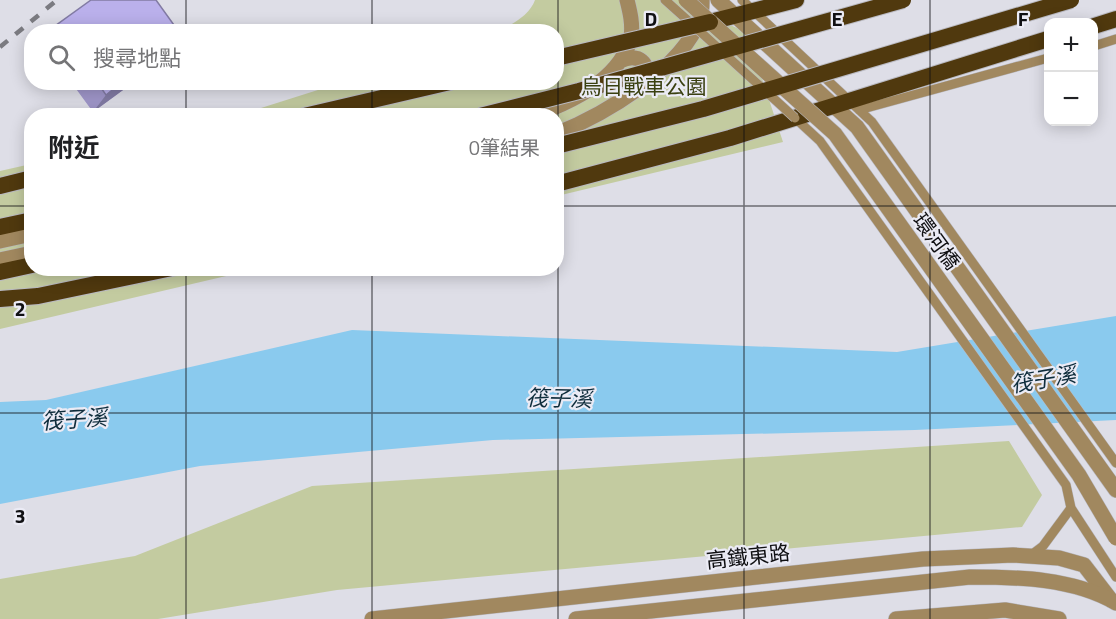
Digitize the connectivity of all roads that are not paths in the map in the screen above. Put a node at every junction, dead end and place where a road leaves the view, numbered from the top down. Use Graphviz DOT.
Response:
graph roads {
  1 [pos="627,0"];
  2 [pos="665,0"];
  3 [pos="686,0"];
  4 [pos="702,0"];
  5 [pos="718,0"];
  6 [pos="742,0"];
  7 [pos="796,0"];
  8 [pos="903,0"];
  9 [pos="1071,0"];
  10 [pos="755,12"];
  11 [pos="736,16"];
  12 [pos="1116,19"];
  13 [pos="710,22"];
  14 [pos="1098,25"];
  15 [pos="694,26"];
  16 [pos="1116,39"];
  17 [pos="1044,40"];
  18 [pos="1098,44"];
  19 [pos="564,56"];
  20 [pos="1044,59"];
  21 [pos="620,61"];
  22 [pos="644,85"];
  23 [pos="416,90"];
  24 [pos="848,106"];
  25 [pos="338,108"];
  26 [pos="512,108"];
  27 [pos="552,108"];
  28 [pos="804,116"];
  29 [pos="564,131"];
  30 [pos="564,144"];
  31 [pos="24,180"];
  32 [pos="564,182"];
  33 [pos="0,186"];
  34 [pos="24,222"];
  35 [pos="0,227"];
  36 [pos="24,236"];
  37 [pos="0,241"];
  38 [pos="24,255"];
  39 [pos="0,260"];
  40 [pos="24,267"];
  41 [pos="0,272"];
  42 [pos="134,276"];
  43 [pos="0,299"];
  44 [pos="1116,463"];
  45 [pos="1116,490"];
  46 [pos="1071,508"];
  47 [pos="1116,538"];
  48 [pos="1031,555"];
  49 [pos="1116,577"];
  50 [pos="1114,602"];
  51 [pos="390,618"];
  52 [pos="372,619"];
  53 [pos="576,619"];
  54 [pos="896,619"];
  55 [pos="1059,619"];
  1 -- 21 [label="street"];
  2 -- 15 [label="lane"];
  3 -- 13 [label="street, 環河橋, bridge"];
  4 -- 22 [label="street"];
  5 -- 11 [label="street, 環河橋"];
  6 -- 10 [label="lane"];
  7 -- 10 [label="highway"];
  8 -- 26 [label="highway, bridge"];
  9 -- 30 [label="highway, bridge"];
  10 -- 11 [label="highway"];
  10 -- 24 [label="lane, bridge"];
  11 -- 13 [label="highway"];
  11 -- 24 [label="street, 環河橋, bridge"];
  12 -- 14 [label="highway"];
  13 -- 15 [label="highway, bridge"];
  13 -- 28 [label="street, 環河橋, bridge"];
  15 -- 19 [label="highway, bridge"];
  15 -- 28 [label="lane, bridge"];
  16 -- 18 [label="lane"];
  17 -- 24 [label="highway"];
  20 -- 24 [label="lane"];
  21 -- 22 [label="street"];
  21 -- 27 [label="street"];
  22 -- 29 [label="street"];
  23 -- 25 [label="highway"];
  24 -- 28 [label="highway"];
  24 -- 44 [label="lane"];
  24 -- 45 [label="street, 環河橋"];
  28 -- 32 [label="highway"];
  28 -- 46 [label="lane"];
  28 -- 47 [label="street, 環河橋, bridge"];
  31 -- 33 [label="highway"];
  34 -- 35 [label="highway"];
  36 -- 37 [label="street"];
  38 -- 39 [label="street"];
  40 -- 41 [label="highway"];
  42 -- 43 [label="highway"];
  46 -- 48 [label="lane"];
  46 -- 49 [label="lane"];
  48 -- 50 [label="street, 高鐵東路"];
  48 -- 51 [label="street, 高鐵東路"];
  50 -- 53 [label="street, 高鐵東路"];
  51 -- 52 [label="street, 高鐵東路"];
  54 -- 55 [label="street"];
}
